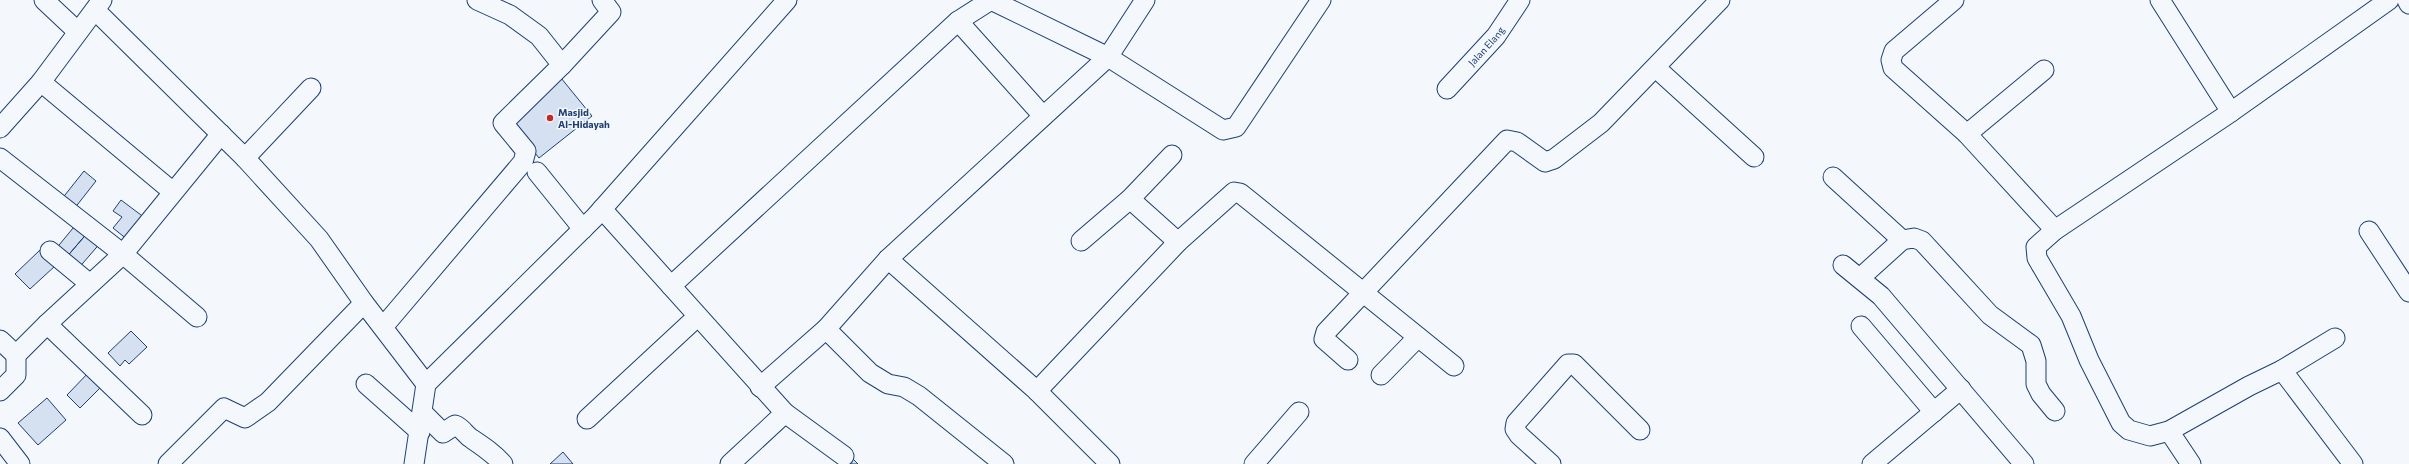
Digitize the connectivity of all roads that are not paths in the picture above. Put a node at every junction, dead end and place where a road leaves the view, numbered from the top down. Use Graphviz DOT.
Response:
graph roads {
  1 [pos="44,0"];
  2 [pos="477,0"];
  3 [pos="602,0"];
  4 [pos="787,0"];
  5 [pos="991,0"];
  6 [pos="1145,0"];
  7 [pos="1321,0"];
  8 [pos="1520,0"];
  9 [pos="1954,0"];
  10 [pos="2160,0"];
  11 [pos="2406,0"];
  12 [pos="1716,1"];
  13 [pos="2384,1"];
  14 [pos="2409,4"];
  15 [pos="98,5"];
  16 [pos="958,21"];
  17 [pos="77,32"];
  18 [pos="1108,57"];
  19 [pos="562,66"];
  20 [pos="1656,68"];
  21 [pos="2044,70"];
  22 [pos="41,82"];
  23 [pos="311,88"];
  24 [pos="1447,89"];
  25 [pos="2231,112"];
  26 [pos="1043,116"];
  27 [pos="0,128"];
  28 [pos="221,134"];
  29 [pos="1967,134"];
  30 [pos="1172,155"];
  31 [pos="1754,157"];
  32 [pos="0,158"];
  33 [pos="245,158"];
  34 [pos="537,172"];
  35 [pos="1833,177"];
  36 [pos="173,192"];
  37 [pos="1130,199"];
  38 [pos="602,209"];
  39 [pos="583,229"];
  40 [pos="2055,230"];
  41 [pos="2368,231"];
  42 [pos="1902,240"];
  43 [pos="1081,242"];
  44 [pos="1178,242"];
  45 [pos="50,251"];
  46 [pos="123,254"];
  47 [pos="888,259"];
  48 [pos="1844,265"];
  49 [pos="1860,278"];
  50 [pos="90,284"];
  51 [pos="671,286"];
  52 [pos="2409,292"];
  53 [pos="1362,293"];
  54 [pos="364,303"];
  55 [pos="197,317"];
  56 [pos="697,317"];
  57 [pos="47,324"];
  58 [pos="1861,326"];
  59 [pos="383,327"];
  60 [pos="826,329"];
  61 [pos="1418,337"];
  62 [pos="2335,338"];
  63 [pos="0,340"];
  64 [pos="16,355"];
  65 [pos="1348,360"];
  66 [pos="1454,366"];
  67 [pos="2282,370"];
  68 [pos="1382,375"];
  69 [pos="366,384"];
  70 [pos="426,384"];
  71 [pos="760,387"];
  72 [pos="1961,389"];
  73 [pos="1037,390"];
  74 [pos="0,391"];
  75 [pos="2055,411"];
  76 [pos="1299,412"];
  77 [pos="1934,412"];
  78 [pos="423,413"];
  79 [pos="785,413"];
  80 [pos="142,415"];
  81 [pos="587,420"];
  82 [pos="1640,430"];
  83 [pos="2168,431"];
  84 [pos="420,432"];
  85 [pos="0,438"];
  86 [pos="844,456"];
  87 [pos="20,464"];
  88 [pos="168,464"];
  89 [pos="414,464"];
  90 [pos="503,464"];
  91 [pos="730,464"];
  92 [pos="1004,464"];
  93 [pos="1110,464"];
  94 [pos="1254,464"];
  95 [pos="1551,464"];
  96 [pos="1872,464"];
  97 [pos="2024,464"];
  98 [pos="2191,464"];
  99 [pos="2353,464"];
  1 -- 17 [label="street"];
  2 -- 19 [label="street"];
  3 -- 19 [label="street"];
  4 -- 38 [label="street"];
  5 -- 16 [label="street"];
  5 -- 18 [label="street"];
  6 -- 18 [label="street"];
  7 -- 18 [label="street"];
  8 -- 24 [label="street, Jalan Elang"];
  9 -- 29 [label="street"];
  10 -- 25 [label="street"];
  11 -- 14 [label="street"];
  12 -- 20 [label="street"];
  13 -- 25 [label="street"];
  15 -- 17 [label="street"];
  15 -- 28 [label="street"];
  16 -- 26 [label="street"];
  16 -- 51 [label="street"];
  17 -- 22 [label="street"];
  18 -- 26 [label="street"];
  19 -- 59 [label="street"];
  20 -- 31 [label="street"];
  20 -- 53 [label="street"];
  21 -- 29 [label="street"];
  22 -- 27 [label="street"];
  22 -- 36 [label="street"];
  23 -- 33 [label="street"];
  25 -- 40 [label="street"];
  26 -- 47 [label="street"];
  28 -- 33 [label="street"];
  28 -- 36 [label="street"];
  29 -- 40 [label="street"];
  30 -- 37 [label="street"];
  32 -- 46 [label="street"];
  33 -- 54 [label="street"];
  34 -- 39 [label="street"];
  35 -- 42 [label="street"];
  36 -- 46 [label="street"];
  37 -- 43 [label="street"];
  37 -- 44 [label="street"];
  38 -- 39 [label="street"];
  38 -- 51 [label="street"];
  39 -- 70 [label="street"];
  40 -- 83 [label="street"];
  41 -- 52 [label="street"];
  42 -- 49 [label="street"];
  42 -- 75 [label="street"];
  44 -- 53 [label="street"];
  44 -- 73 [label="street"];
  45 -- 50 [label="street"];
  46 -- 50 [label="street"];
  46 -- 55 [label="street"];
  47 -- 60 [label="street"];
  47 -- 73 [label="street"];
  48 -- 49 [label="street"];
  49 -- 72 [label="street"];
  50 -- 57 [label="street"];
  51 -- 56 [label="street"];
  53 -- 61 [label="street"];
  53 -- 65 [label="street"];
  54 -- 59 [label="street"];
  54 -- 88 [label="street"];
  56 -- 71 [label="street"];
  56 -- 81 [label="street"];
  57 -- 64 [label="street"];
  57 -- 80 [label="street"];
  58 -- 77 [label="street"];
  59 -- 70 [label="street"];
  60 -- 71 [label="street"];
  60 -- 92 [label="street"];
  61 -- 66 [label="street"];
  61 -- 68 [label="street"];
  62 -- 67 [label="street"];
  63 -- 64 [label="street"];
  64 -- 74 [label="street"];
  67 -- 83 [label="street"];
  67 -- 99 [label="street"];
  69 -- 84 [label="street"];
  70 -- 78 [label="street"];
  71 -- 79 [label="street"];
  72 -- 77 [label="street"];
  72 -- 97 [label="street"];
  73 -- 93 [label="street"];
  76 -- 94 [label="street"];
  77 -- 96 [label="street"];
  78 -- 84 [label="street"];
  78 -- 90 [label="street"];
  79 -- 86 [label="street"];
  79 -- 91 [label="street"];
  82 -- 95 [label="street"];
  83 -- 98 [label="street"];
  84 -- 89 [label="street"];
  85 -- 87 [label="street"];
}
